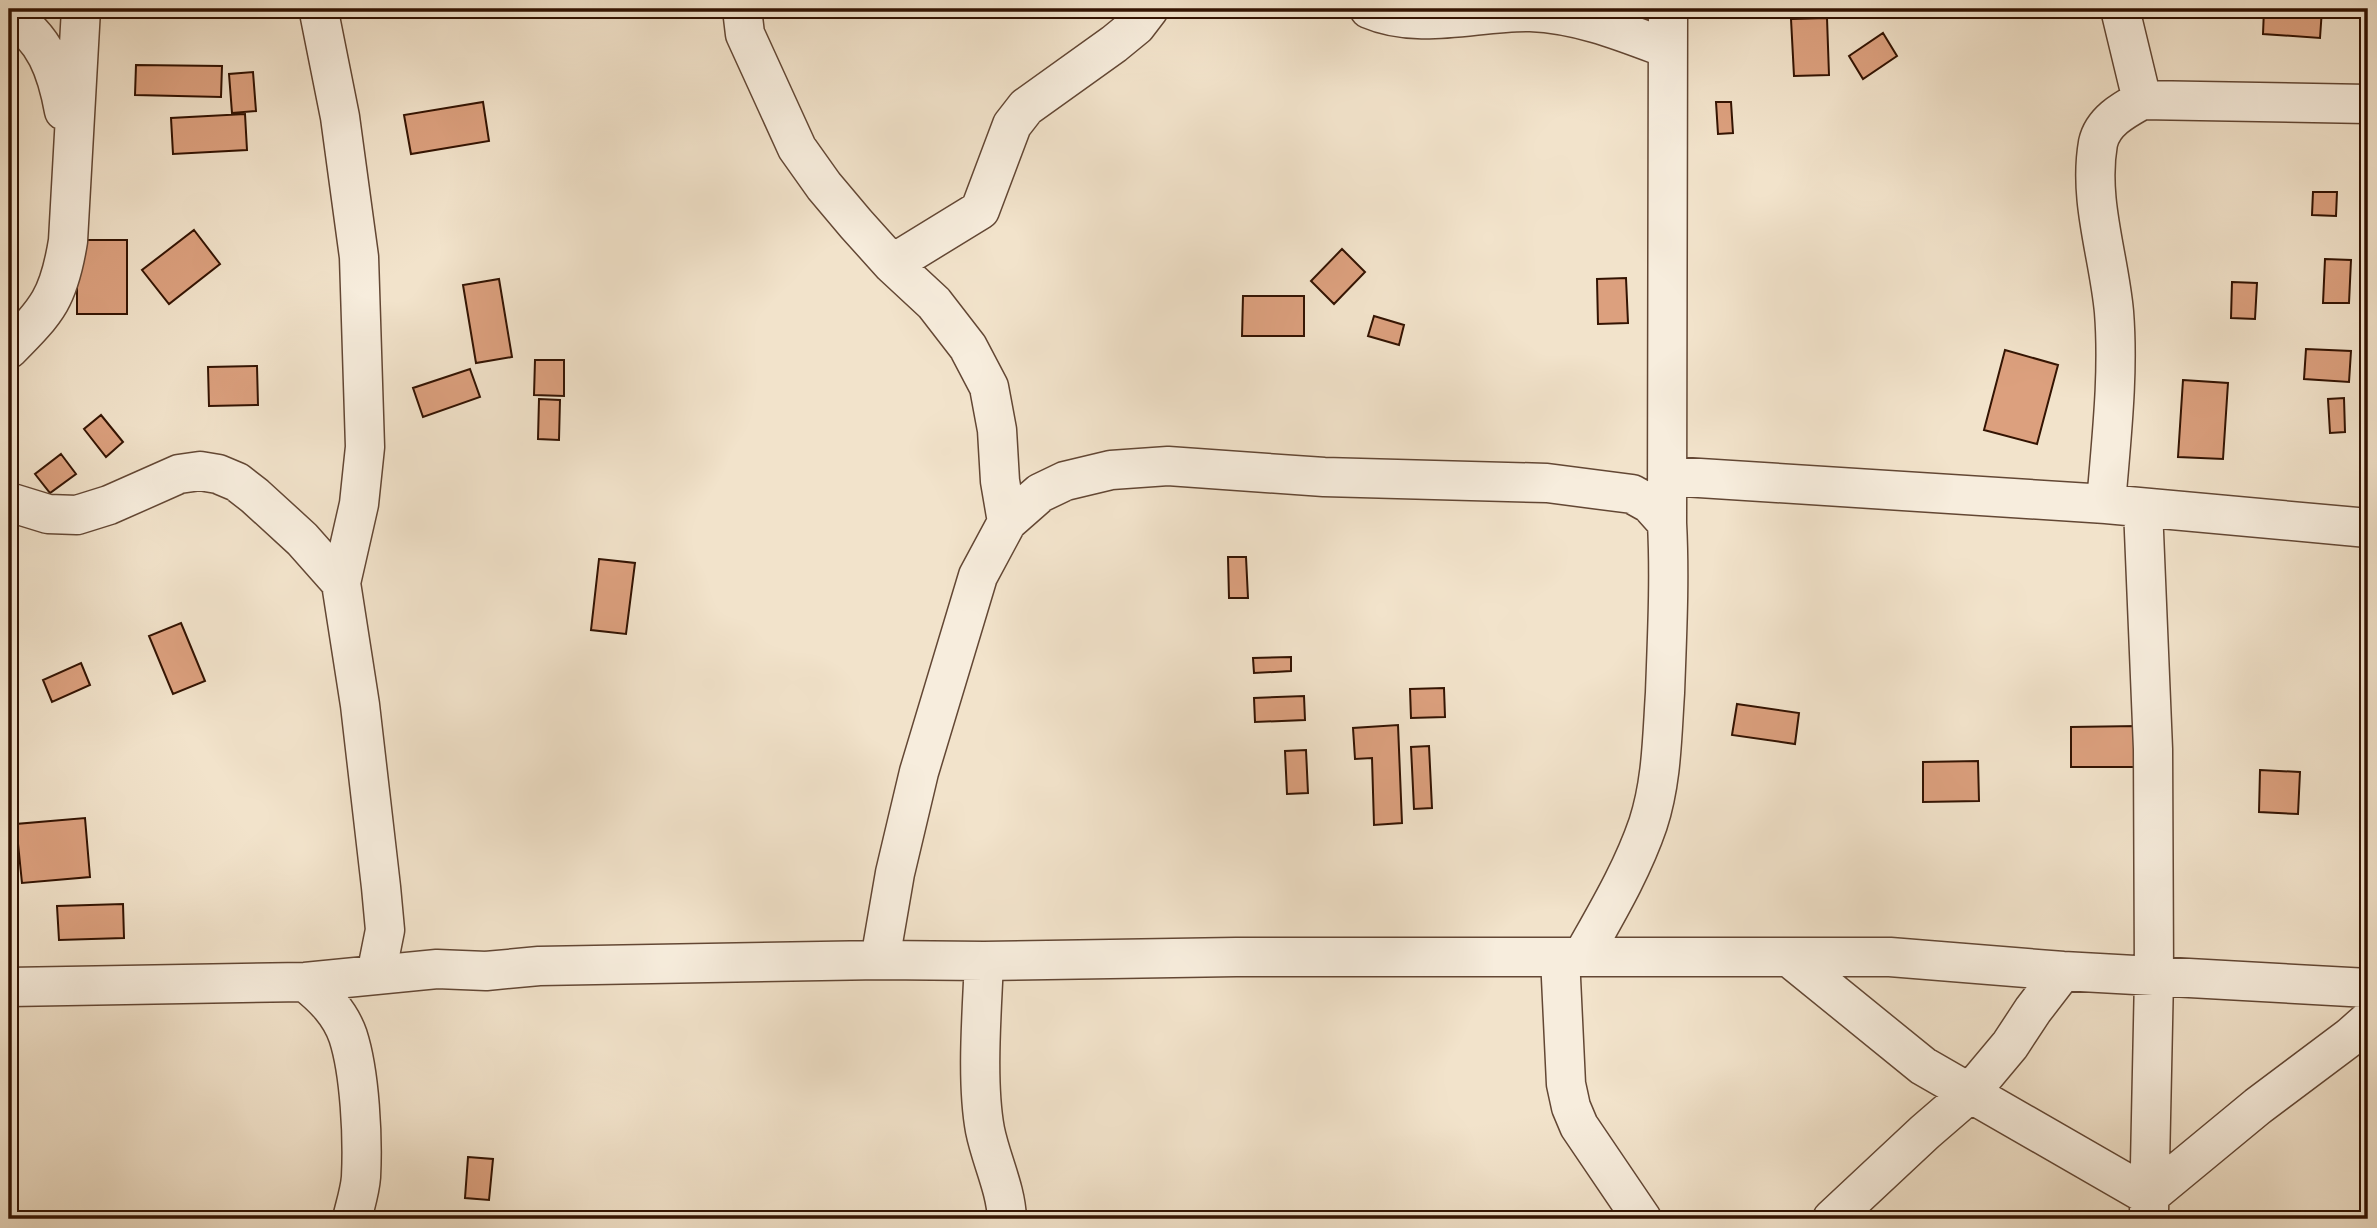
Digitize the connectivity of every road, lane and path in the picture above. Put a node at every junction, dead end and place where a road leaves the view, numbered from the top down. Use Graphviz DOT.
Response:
graph roads {
  1 [pos="81,9"];
  2 [pos="742,9"];
  3 [pos="1149,9"];
  4 [pos="1369,9"];
  5 [pos="1668,9"];
  6 [pos="2120,9"];
  7 [pos="323,10"];
  8 [pos="9,16"];
  9 [pos="1666,48"];
  10 [pos="2141,100"];
  11 [pos="2368,104"];
  12 [pos="72,151"];
  13 [pos="892,264"];
  14 [pos="9,349"];
  15 [pos="1668,476"];
  16 [pos="9,502"];
  17 [pos="2125,506"];
  18 [pos="1007,522"];
  19 [pos="1667,523"];
  20 [pos="2368,528"];
  21 [pos="341,583"];
  22 [pos="1571,957"];
  23 [pos="1790,958"];
  24 [pos="880,960"];
  25 [pos="984,961"];
  26 [pos="2063,971"];
  27 [pos="376,975"];
  28 [pos="2154,977"];
  29 [pos="305,982"];
  30 [pos="9,987"];
  31 [pos="2368,988"];
  32 [pos="2368,1021"];
  33 [pos="1969,1094"];
  34 [pos="2149,1208"];
  35 [pos="355,1218"];
  36 [pos="1007,1219"];
  37 [pos="1642,1219"];
  38 [pos="1832,1219"];
  1 -- 12 [label="street"];
  2 -- 13 [label="street"];
  3 -- 13 [label="street"];
  4 -- 9 [label="street"];
  5 -- 9 [label="street"];
  6 -- 10 [label="street"];
  7 -- 21 [label="street"];
  8 -- 12 [label="street"];
  9 -- 15 [label="street"];
  10 -- 11 [label="street"];
  10 -- 17 [label="street"];
  12 -- 14 [label="street"];
  13 -- 18 [label="street"];
  15 -- 17 [label="street"];
  15 -- 19 [label="street"];
  16 -- 21 [label="street"];
  17 -- 20 [label="street"];
  17 -- 28 [label="street"];
  18 -- 19 [label="street"];
  18 -- 24 [label="street"];
  19 -- 22 [label="street"];
  21 -- 27 [label="street"];
  22 -- 23 [label="street"];
  22 -- 25 [label="street"];
  22 -- 37 [label="street"];
  23 -- 26 [label="street"];
  23 -- 33 [label="street"];
  24 -- 25 [label="street"];
  24 -- 27 [label="street"];
  25 -- 36 [label="street"];
  26 -- 28 [label="street"];
  26 -- 33 [label="street"];
  27 -- 29 [label="street"];
  28 -- 31 [label="street"];
  28 -- 34 [label="street"];
  29 -- 30 [label="street"];
  29 -- 35 [label="street"];
  32 -- 34 [label="street"];
  33 -- 34 [label="street"];
  33 -- 38 [label="street"];
}
